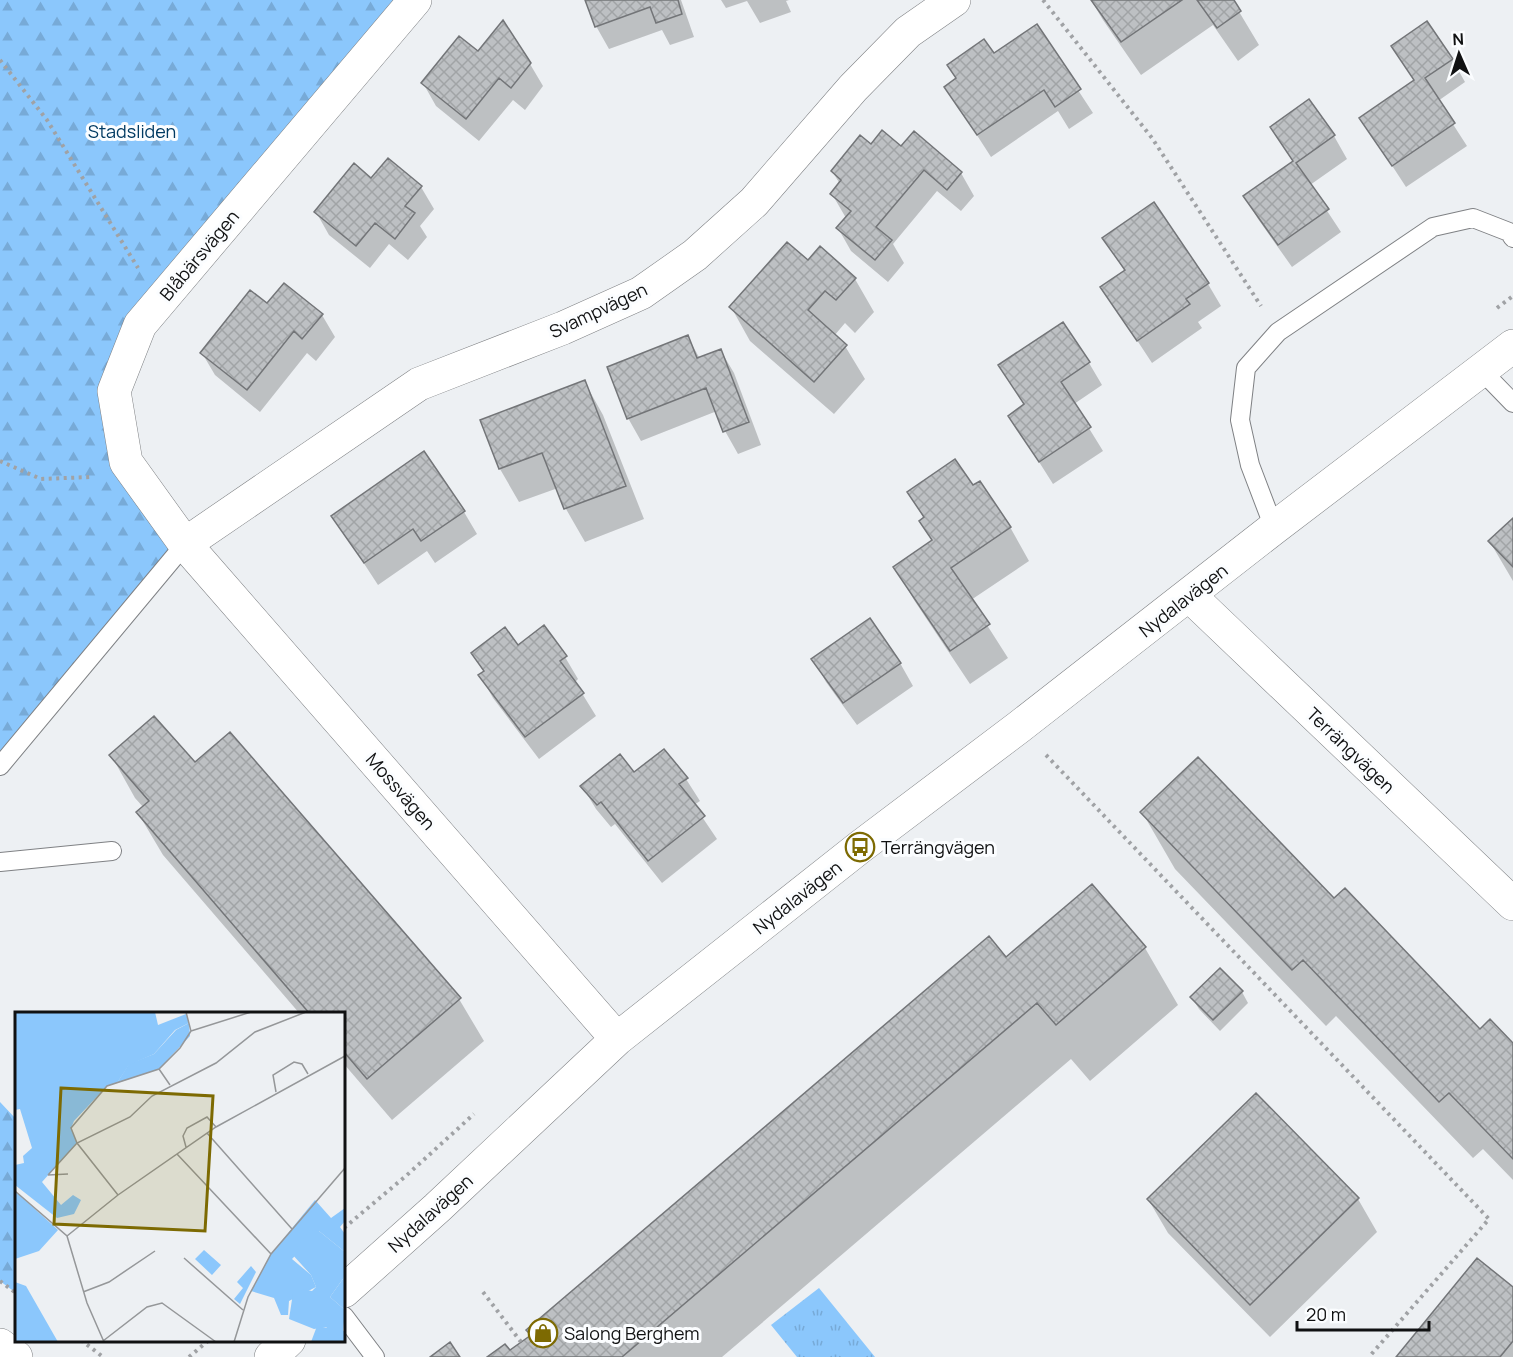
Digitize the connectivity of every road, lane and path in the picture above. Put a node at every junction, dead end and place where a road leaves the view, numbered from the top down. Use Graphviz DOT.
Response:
graph roads {
  1 [pos="415,0"];
  2 [pos="954,0"];
  3 [pos="1043,0"];
  4 [pos="0,60"];
  5 [pos="1513,238"];
  6 [pos="159,302"];
  7 [pos="1278,332"];
  8 [pos="1513,346"];
  9 [pos="1481,370"];
  10 [pos="1513,403"];
  11 [pos="0,461"];
  12 [pos="135,475"];
  13 [pos="1274,528"];
  14 [pos="185,544"];
  15 [pos="1189,595"];
  16 [pos="1019,727"];
  17 [pos="0,766"];
  18 [pos="112,850"];
  19 [pos="0,862"];
  20 [pos="1513,904"];
  21 [pos="617,1039"];
  22 [pos="0,1281"];
  23 [pos="345,1291"];
  24 [pos="15,1292"];
  25 [pos="483,1292"];
  26 [pos="345,1317"];
  27 [pos="82,1342"];
  28 [pos="208,1342"];
  29 [pos="288,1342"];
  30 [pos="521,1342"];
  31 [pos="0,1345"];
  32 [pos="16,1357"];
  33 [pos="103,1357"];
  34 [pos="189,1357"];
  35 [pos="271,1357"];
  36 [pos="375,1357"];
  37 [pos="1369,1357"];
  1 -- 6 [label="street, Blåbärsvägen"];
  2 -- 14 [label="street, Svampvägen"];
  3 -- 7 [label="path"];
  4 -- 6 [label="path"];
  5 -- 7 [label="lane"];
  6 -- 12 [label="street, Blåbärsvägen"];
  7 -- 13 [label="lane"];
  8 -- 9 [label="street, Nydalavägen"];
  9 -- 10 [label="lane"];
  9 -- 13 [label="street, Nydalavägen"];
  11 -- 12 [label="path"];
  12 -- 14 [label="street, Blåbärsvägen"];
  13 -- 15 [label="street, Nydalavägen"];
  14 -- 17 [label="lane"];
  14 -- 21 [label="street, Mossvägen"];
  15 -- 16 [label="street, Nydalavägen"];
  15 -- 20 [label="street, Terrängvägen"];
  16 -- 21 [label="street, Nydalavägen"];
  16 -- 37 [label="path"];
  18 -- 19 [label="lane"];
  21 -- 23 [label="street, Nydalavägen"];
  22 -- 24 [label="path"];
  25 -- 30 [label="path"];
  26 -- 36 [label="lane"];
  27 -- 33 [label="path"];
  28 -- 34 [label="path"];
  29 -- 35 [label="street"];
  31 -- 32 [label="street"];
}
